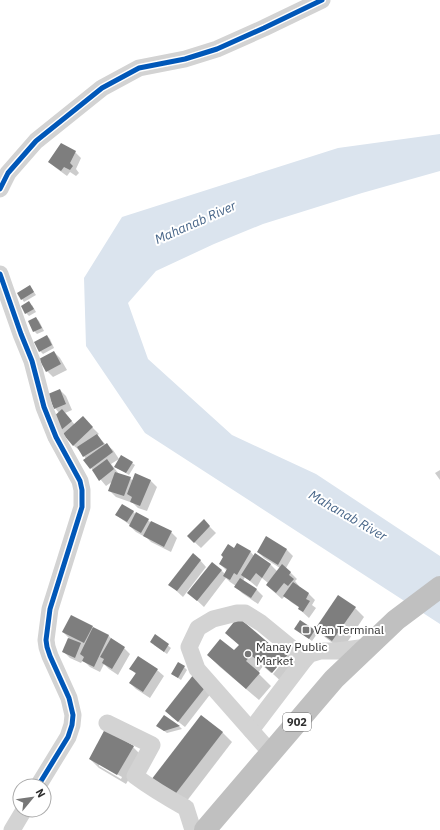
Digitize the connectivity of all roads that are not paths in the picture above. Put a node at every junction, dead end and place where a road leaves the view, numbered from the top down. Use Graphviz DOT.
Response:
graph roads {
  1 [pos="322,0"];
  2 [pos="0,189"];
  3 [pos="0,274"];
  4 [pos="440,587"];
  5 [pos="367,647"];
  6 [pos="305,659"];
  7 [pos="107,723"];
  8 [pos="251,730"];
  9 [pos="271,753"];
  10 [pos="43,778"];
  11 [pos="19,818"];
  12 [pos="12,830"];
  13 [pos="193,830"];
  14 [pos="205,830"];
  1 -- 2 [label="street"];
  3 -- 10 [label="street"];
  4 -- 5 [label="highway, 902"];
  5 -- 6 [label="street"];
  5 -- 9 [label="highway, 902"];
  6 -- 8 [label="street"];
  6 -- 8 [label="street"];
  7 -- 13 [label="street"];
  8 -- 9 [label="street"];
  9 -- 14 [label="highway, 902"];
  11 -- 12 [label="street"];
}
